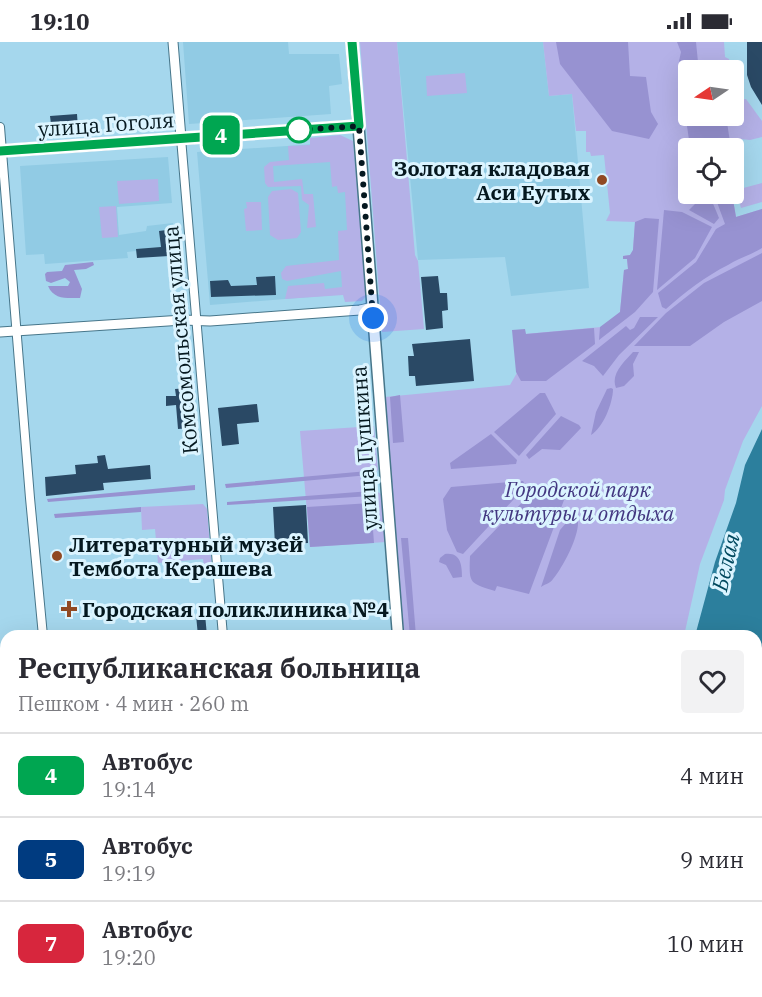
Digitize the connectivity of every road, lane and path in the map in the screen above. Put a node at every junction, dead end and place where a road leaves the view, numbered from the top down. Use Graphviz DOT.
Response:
graph roads {
  1 [pos="173,42"];
  2 [pos="352,42"];
  3 [pos="359,126"];
  4 [pos="0,128"];
  5 [pos="181,138"];
  6 [pos="1,151"];
  7 [pos="373,307"];
  8 [pos="196,319"];
  9 [pos="17,331"];
  10 [pos="0,332"];
  11 [pos="42,630"];
  12 [pos="222,630"];
  13 [pos="397,630"];
  1 -- 5 [label="street, Комсомольская улица"];
  2 -- 3 [label="main road, улица Пушкина"];
  3 -- 5 [label="main road, улица Гоголя"];
  3 -- 7 [label="main road, улица Пушкина"];
  4 -- 6 [label="street"];
  5 -- 6 [label="main road, улица Гоголя"];
  5 -- 8 [label="street, Комсомольская улица"];
  6 -- 9 [label="street"];
  7 -- 8 [label="street"];
  7 -- 13 [label="main road, улица Пушкина"];
  8 -- 9 [label="street"];
  8 -- 12 [label="street, Комсомольская улица"];
  9 -- 10 [label="street"];
  9 -- 11 [label="street"];
}
